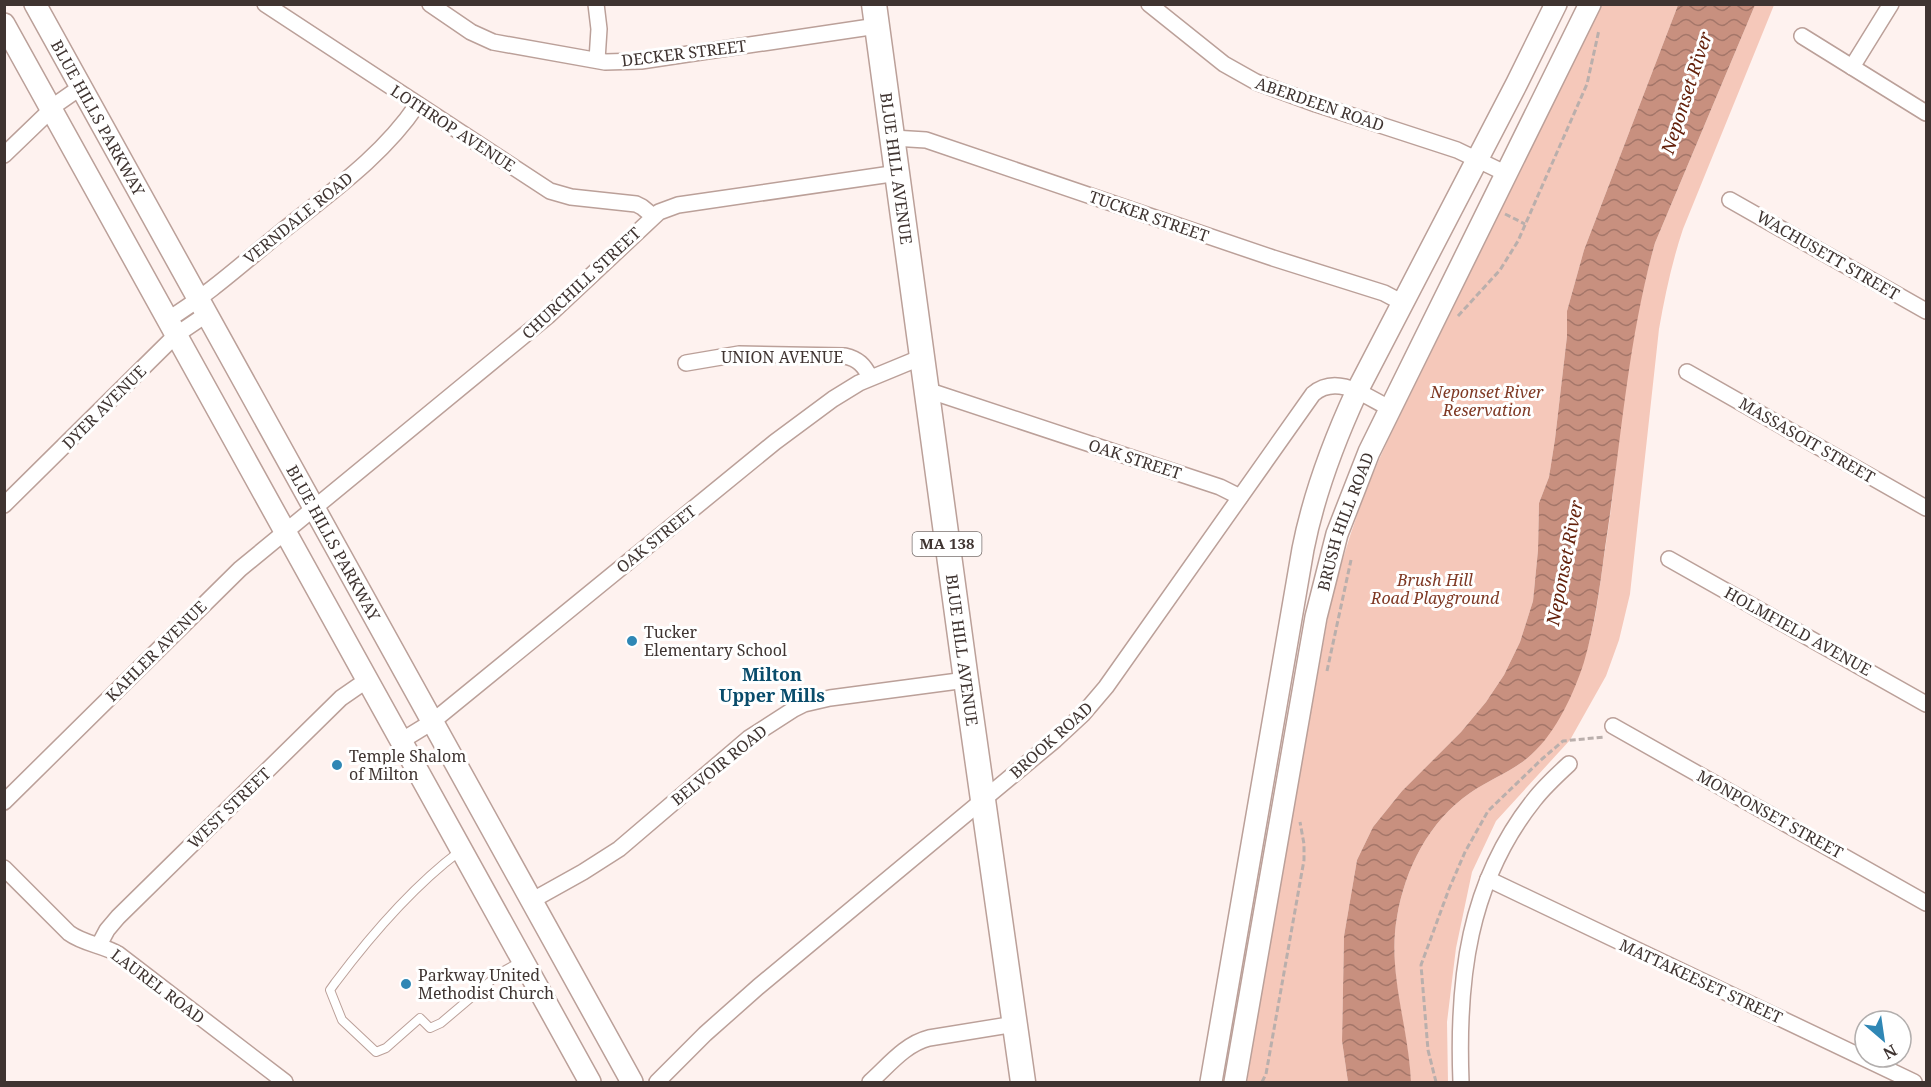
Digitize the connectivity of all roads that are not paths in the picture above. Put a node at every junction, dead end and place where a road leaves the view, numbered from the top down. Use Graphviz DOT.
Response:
graph roads {
  1 [pos="35,4"];
  2 [pos="265,4"];
  3 [pos="430,4"];
  4 [pos="596,4"];
  5 [pos="1149,4"];
  6 [pos="1556,4"];
  7 [pos="1590,4"];
  8 [pos="1891,4"];
  9 [pos="876,15"];
  10 [pos="4,24"];
  11 [pos="1802,36"];
  12 [pos="597,60"];
  13 [pos="1852,67"];
  14 [pos="81,87"];
  15 [pos="417,105"];
  16 [pos="52,109"];
  17 [pos="1926,112"];
  18 [pos="893,138"];
  19 [pos="4,155"];
  20 [pos="1478,160"];
  21 [pos="898,173"];
  22 [pos="1507,174"];
  23 [pos="1730,200"];
  24 [pos="653,216"];
  25 [pos="1403,303"];
  26 [pos="203,306"];
  27 [pos="1926,311"];
  28 [pos="172,328"];
  29 [pos="922,357"];
  30 [pos="686,363"];
  31 [pos="1687,372"];
  32 [pos="870,377"];
  33 [pos="927,390"];
  34 [pos="1357,392"];
  35 [pos="1390,409"];
  36 [pos="1240,497"];
  37 [pos="4,505"];
  38 [pos="314,507"];
  39 [pos="1926,508"];
  40 [pos="285,531"];
  41 [pos="1669,559"];
  42 [pos="367,680"];
  43 [pos="966,680"];
  44 [pos="1926,704"];
  45 [pos="432,722"];
  46 [pos="1613,726"];
  47 [pos="401,741"];
  48 [pos="1569,764"];
  49 [pos="982,800"];
  50 [pos="4,802"];
  51 [pos="461,850"];
  52 [pos="4,868"];
  53 [pos="1488,879"];
  54 [pos="531,901"];
  55 [pos="1242,901"];
  56 [pos="1926,903"];
  57 [pos="1264,905"];
  58 [pos="99,945"];
  59 [pos="522,961"];
  60 [pos="1015,1024"];
  61 [pos="285,1083"];
  62 [pos="590,1083"];
  63 [pos="632,1083"];
  64 [pos="657,1083"];
  65 [pos="870,1083"];
  66 [pos="1023,1083"];
  67 [pos="1211,1083"];
  68 [pos="1235,1083"];
  69 [pos="1461,1083"];
  70 [pos="1914,1083"];
  1 -- 14 [label="main road, BLUE HILLS PARKWAY"];
  2 -- 15 [label="street, LOTHROP AVENUE"];
  3 -- 12 [label="street, DECKER STREET"];
  4 -- 12 [label="street"];
  5 -- 20 [label="street, ABERDEEN ROAD"];
  6 -- 20 [label="main road, BRUSH HILL ROAD"];
  7 -- 22 [label="main road, BRUSH HILL ROAD"];
  8 -- 13 [label="street"];
  9 -- 12 [label="street, DECKER STREET"];
  9 -- 18 [label="highway, BLUE HILL AVENUE / MA 138"];
  10 -- 16 [label="main road"];
  11 -- 13 [label="street"];
  13 -- 17 [label="street"];
  14 -- 16 [label="street"];
  14 -- 26 [label="main road, BLUE HILLS PARKWAY"];
  15 -- 24 [label="street, LOTHROP AVENUE"];
  15 -- 26 [label="street, VERNDALE ROAD"];
  16 -- 19 [label="street"];
  16 -- 28 [label="main road"];
  18 -- 21 [label="highway, BLUE HILL AVENUE / MA 138"];
  18 -- 25 [label="street, TUCKER STREET"];
  20 -- 22 [label="street, ABERDEEN ROAD"];
  20 -- 25 [label="main road, BRUSH HILL ROAD"];
  21 -- 24 [label="street, CHURCHILL STREET"];
  21 -- 29 [label="highway, BLUE HILL AVENUE / MA 138"];
  22 -- 35 [label="main road, BRUSH HILL ROAD"];
  23 -- 27 [label="street, WACHUSETT STREET"];
  24 -- 38 [label="street, CHURCHILL STREET"];
  25 -- 34 [label="main road, BRUSH HILL ROAD"];
  26 -- 28 [label="street, VERNDALE ROAD"];
  26 -- 38 [label="main road, BLUE HILLS PARKWAY"];
  28 -- 37 [label="street, DYER AVENUE"];
  28 -- 40 [label="main road"];
  29 -- 32 [label="street, OAK STREET"];
  29 -- 33 [label="highway, BLUE HILL AVENUE / MA 138"];
  30 -- 32 [label="street, UNION AVENUE"];
  31 -- 39 [label="street, MASSASOIT STREET"];
  32 -- 45 [label="street, OAK STREET"];
  33 -- 36 [label="street, OAK STREET"];
  33 -- 43 [label="highway, BLUE HILL AVENUE / MA 138"];
  34 -- 35 [label="street, BROOK ROAD"];
  34 -- 36 [label="street, BROOK ROAD"];
  34 -- 55 [label="main road, BRUSH HILL ROAD"];
  35 -- 57 [label="main road, BRUSH HILL ROAD"];
  36 -- 49 [label="street, BROOK ROAD"];
  38 -- 40 [label="street, KAHLER AVENUE"];
  38 -- 45 [label="main road, BLUE HILLS PARKWAY"];
  40 -- 42 [label="main road"];
  40 -- 50 [label="street, KAHLER AVENUE"];
  41 -- 44 [label="street, HOLMFIELD AVENUE"];
  42 -- 47 [label="main road"];
  42 -- 58 [label="street, WEST STREET"];
  43 -- 49 [label="highway, BLUE HILL AVENUE / MA 138"];
  43 -- 54 [label="street, BELVOIR ROAD"];
  45 -- 47 [label="street, OAK STREET"];
  45 -- 54 [label="main road, BLUE HILLS PARKWAY"];
  46 -- 56 [label="street, MONPONSET STREET"];
  47 -- 51 [label="main road"];
  48 -- 53 [label="street"];
  49 -- 60 [label="highway, BLUE HILL AVENUE / MA 138"];
  49 -- 64 [label="street, BROOK ROAD"];
  51 -- 59 [label="main road"];
  51 -- 59 [label="lane"];
  52 -- 58 [label="street, LAUREL ROAD"];
  53 -- 69 [label="street"];
  53 -- 70 [label="street, MATTAKEESET STREET"];
  54 -- 63 [label="main road, BLUE HILLS PARKWAY"];
  55 -- 57 [label="main road"];
  55 -- 67 [label="main road, BRUSH HILL ROAD"];
  57 -- 68 [label="main road, BRUSH HILL ROAD"];
  58 -- 61 [label="street, LAUREL ROAD"];
  59 -- 62 [label="main road"];
  60 -- 65 [label="street"];
  60 -- 66 [label="highway, BLUE HILL AVENUE / MA 138"];
}
